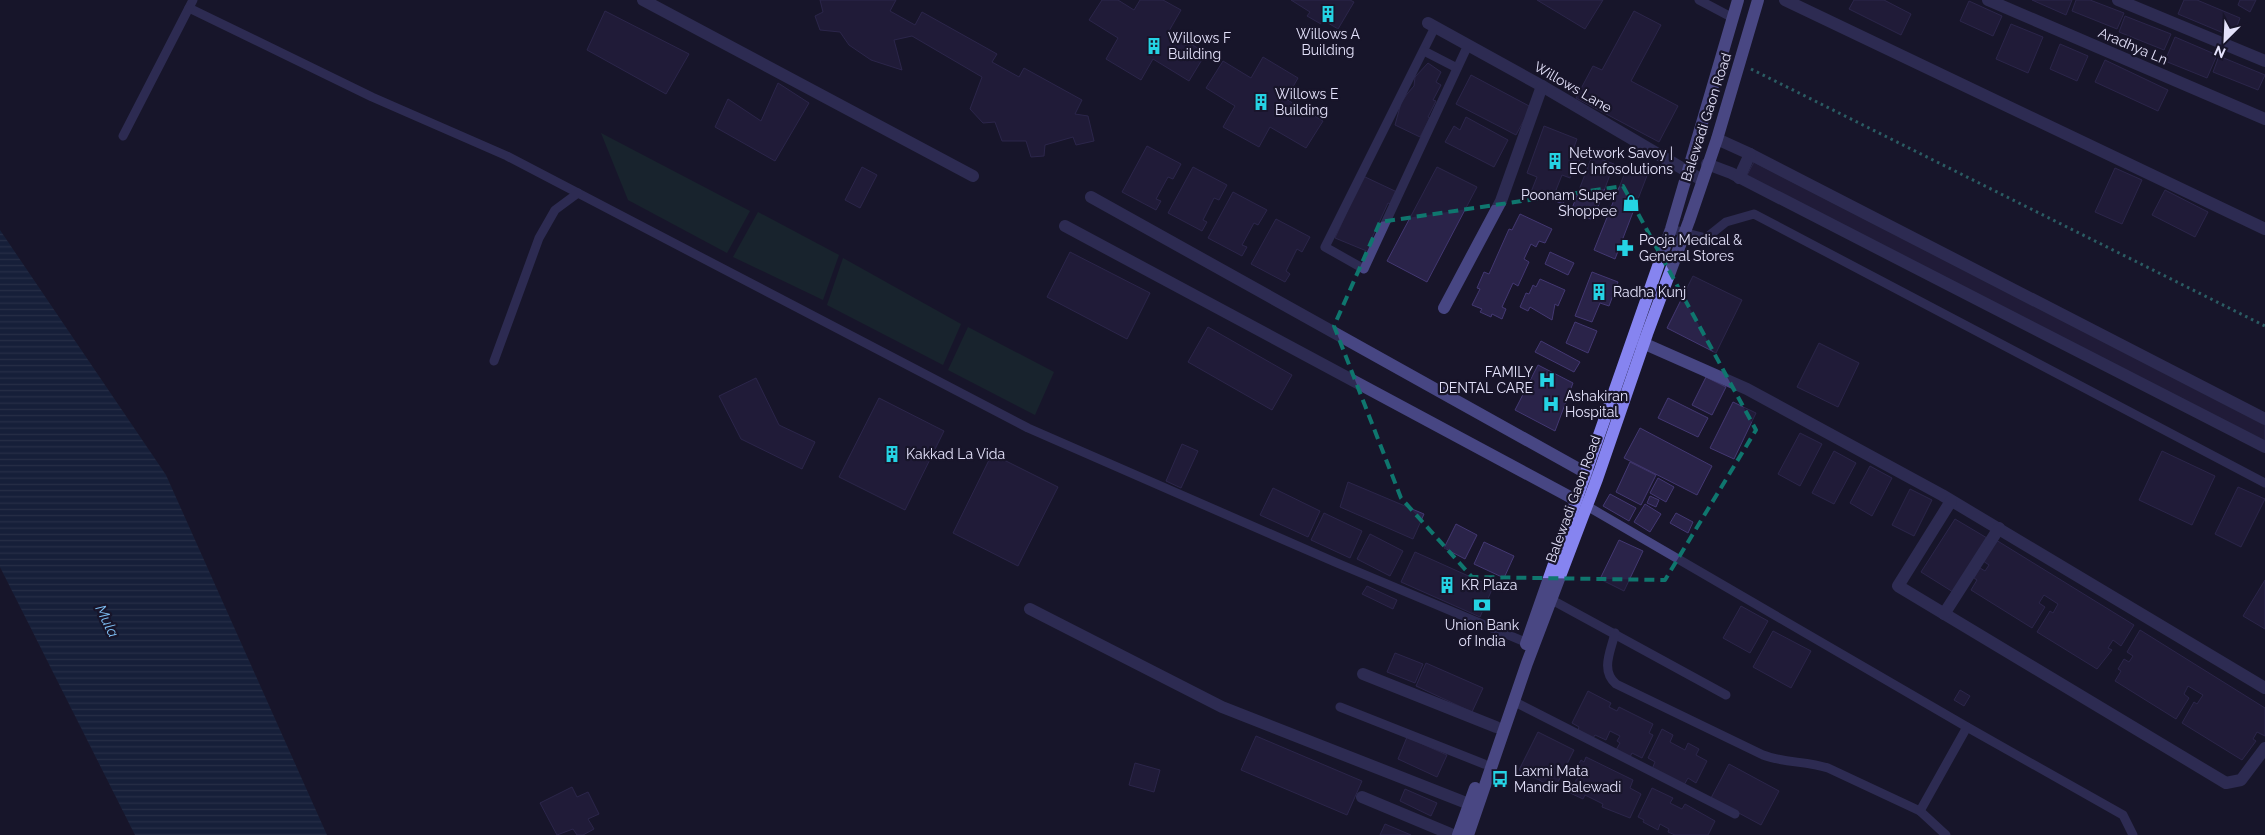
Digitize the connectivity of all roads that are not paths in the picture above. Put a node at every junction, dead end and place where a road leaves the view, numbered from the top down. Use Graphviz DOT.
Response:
graph roads {
  1 [pos="643,0"];
  2 [pos="1699,0"];
  3 [pos="1738,0"];
  4 [pos="1758,0"];
  5 [pos="1785,0"];
  6 [pos="1988,0"];
  7 [pos="2118,0"];
  8 [pos="191,4"];
  9 [pos="1733,18"];
  10 [pos="1432,25"];
  11 [pos="1468,45"];
  12 [pos="1424,51"];
  13 [pos="2265,61"];
  14 [pos="1457,68"];
  15 [pos="1542,86"];
  16 [pos="2265,119"];
  17 [pos="123,136"];
  18 [pos="1717,139"];
  19 [pos="1750,154"];
  20 [pos="1707,164"];
  21 [pos="1689,172"];
  22 [pos="973,176"];
  23 [pos="1739,178"];
  24 [pos="1702,180"];
  25 [pos="578,193"];
  26 [pos="1091,197"];
  27 [pos="1065,226"];
  28 [pos="1671,229"];
  29 [pos="2265,229"];
  30 [pos="1685,231"];
  31 [pos="1444,308"];
  32 [pos="1638,340"];
  33 [pos="494,361"];
  34 [pos="2265,419"];
  35 [pos="2265,448"];
  36 [pos="1591,476"];
  37 [pos="2265,483"];
  38 [pos="1951,501"];
  39 [pos="1582,503"];
  40 [pos="1998,528"];
  41 [pos="1552,600"];
  42 [pos="1030,609"];
  43 [pos="1944,614"];
  44 [pos="1615,633"];
  45 [pos="1530,644"];
  46 [pos="1364,674"];
  47 [pos="2265,688"];
  48 [pos="1726,695"];
  49 [pos="1513,701"];
  50 [pos="1340,707"];
  51 [pos="1496,727"];
  52 [pos="1967,727"];
  53 [pos="2265,748"];
  54 [pos="1484,764"];
  55 [pos="1362,797"];
  56 [pos="1469,804"];
  57 [pos="1920,811"];
  58 [pos="1735,814"];
  59 [pos="1453,835"];
  60 [pos="1458,835"];
  61 [pos="1468,835"];
  62 [pos="1946,835"];
  63 [pos="2133,835"];
  1 -- 22 [label="street"];
  2 -- 9 [label="lane"];
  3 -- 9 [label="main road, Balewadi Gaon Road"];
  4 -- 18 [label="main road, Balewadi Gaon Road"];
  5 -- 29 [label="street"];
  6 -- 16 [label="street, Aradhya Ln"];
  7 -- 13 [label="street"];
  8 -- 17 [label="lane"];
  8 -- 25 [label="lane"];
  9 -- 21 [label="main road, Balewadi Gaon Road"];
  10 -- 11 [label="street, Willows Lane"];
  10 -- 12 [label="lane"];
  11 -- 14 [label="lane"];
  11 -- 15 [label="street, Willows Lane"];
  12 -- 14 [label="lane"];
  12 -- 14 [label="lane"];
  15 -- 21 [label="street, Willows Lane"];
  15 -- 31 [label="street"];
  18 -- 19 [label="street"];
  18 -- 20 [label="main road, Balewadi Gaon Road"];
  19 -- 23 [label="street"];
  19 -- 34 [label="street"];
  20 -- 23 [label="street"];
  20 -- 24 [label="main road, Balewadi Gaon Road"];
  21 -- 24 [label="street, Willows Lane"];
  21 -- 28 [label="main road, Balewadi Gaon Road"];
  23 -- 35 [label="street"];
  24 -- 30 [label="main road, Balewadi Gaon Road"];
  25 -- 33 [label="lane"];
  25 -- 45 [label="lane"];
  26 -- 36 [label="street"];
  27 -- 39 [label="street"];
  28 -- 30 [label="lane"];
  28 -- 32 [label="main road, Balewadi Gaon Road"];
  30 -- 32 [label="main road, Balewadi Gaon Road"];
  30 -- 37 [label="lane"];
  32 -- 36 [label="main road, Balewadi Gaon Road"];
  32 -- 38 [label="street"];
  36 -- 39 [label="main road, Balewadi Gaon Road"];
  38 -- 40 [label="street"];
  38 -- 43 [label="street"];
  39 -- 41 [label="main road, Balewadi Gaon Road"];
  39 -- 45 [label="main road, Balewadi Gaon Road"];
  39 -- 52 [label="lane"];
  40 -- 43 [label="street"];
  40 -- 47 [label="street"];
  41 -- 44 [label="lane"];
  41 -- 45 [label="main road, Balewadi Gaon Road"];
  42 -- 56 [label="street"];
  43 -- 53 [label="street"];
  44 -- 48 [label="lane"];
  44 -- 57 [label="lane"];
  45 -- 49 [label="main road, Balewadi Gaon Road"];
  45 -- 51 [label="main road, Balewadi Gaon Road"];
  46 -- 51 [label="street"];
  49 -- 58 [label="lane"];
  49 -- 61 [label="main road, Balewadi Gaon Road"];
  50 -- 54 [label="lane"];
  51 -- 54 [label="main road, Balewadi Gaon Road"];
  52 -- 57 [label="lane"];
  52 -- 63 [label="lane"];
  54 -- 56 [label="main road, Balewadi Gaon Road"];
  55 -- 59 [label="street"];
  56 -- 60 [label="main road, Balewadi Gaon Road"];
  57 -- 62 [label="lane"];
}
